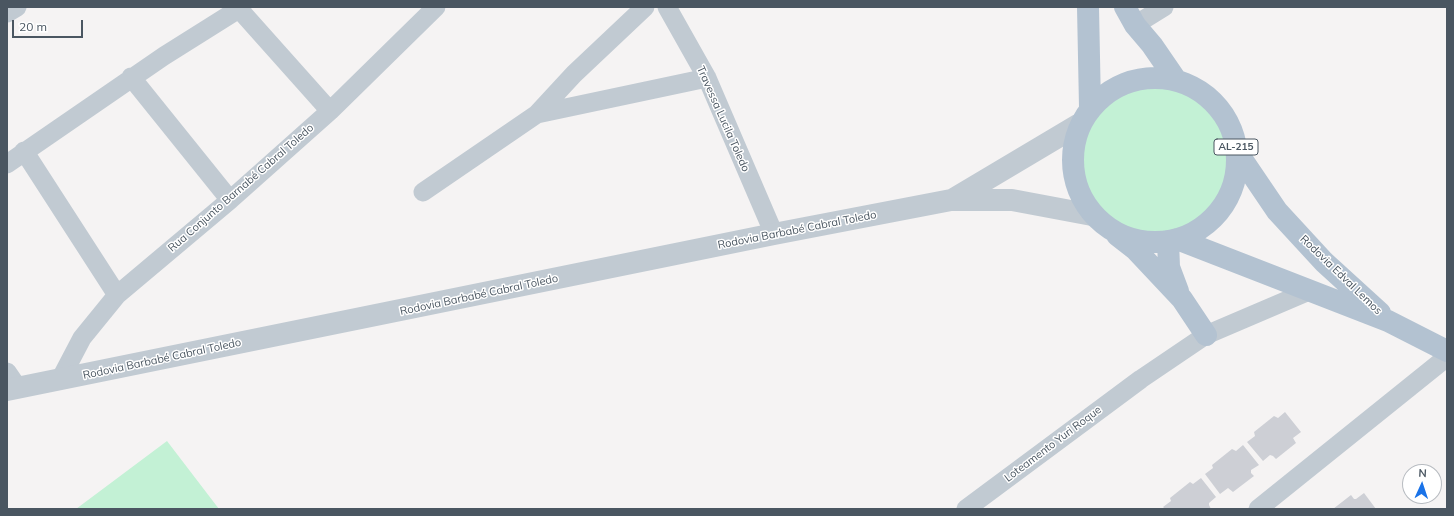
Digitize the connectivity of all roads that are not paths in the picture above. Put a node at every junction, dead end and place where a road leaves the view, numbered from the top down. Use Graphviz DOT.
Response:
graph roads {
  1 [pos="17,7"];
  2 [pos="645,7"];
  3 [pos="667,7"];
  4 [pos="1088,7"];
  5 [pos="1164,7"];
  6 [pos="240,8"];
  7 [pos="427,10"];
  8 [pos="7,13"];
  9 [pos="1130,16"];
  10 [pos="132,78"];
  11 [pos="707,78"];
  12 [pos="1176,80"];
  13 [pos="1090,107"];
  14 [pos="330,111"];
  15 [pos="537,114"];
  16 [pos="1078,125"];
  17 [pos="24,151"];
  18 [pos="1237,152"];
  19 [pos="7,164"];
  20 [pos="423,192"];
  21 [pos="230,200"];
  22 [pos="951,200"];
  23 [pos="1092,215"];
  24 [pos="1110,230"];
  25 [pos="774,234"];
  26 [pos="1173,240"];
  27 [pos="1308,291"];
  28 [pos="117,295"];
  29 [pos="1182,299"];
  30 [pos="1388,321"];
  31 [pos="1206,335"];
  32 [pos="1447,352"];
  33 [pos="1447,357"];
  34 [pos="60,380"];
  35 [pos="11,383"];
  36 [pos="966,509"];
  37 [pos="1258,509"];
  1 -- 8 [label="street"];
  2 -- 15 [label="street"];
  3 -- 11 [label="street, Travessa Lucila Toledo"];
  4 -- 13 [label="main road"];
  5 -- 9 [label="street"];
  6 -- 10 [label="street"];
  6 -- 14 [label="street"];
  7 -- 14 [label="street, Rua Conjunto Barnabé Cabral Toledo"];
  9 -- 12 [label="main road"];
  10 -- 17 [label="street"];
  10 -- 21 [label="street"];
  11 -- 15 [label="street"];
  11 -- 25 [label="street, Travessa Lucila Toledo"];
  12 -- 13 [label="main road, AL-215"];
  12 -- 18 [label="main road, AL-215"];
  13 -- 16 [label="main road, AL-215"];
  14 -- 21 [label="street, Rua Conjunto Barnabé Cabral Toledo"];
  15 -- 20 [label="street"];
  16 -- 22 [label="street, Rodovia Barbabé Cabral Toledo"];
  16 -- 23 [label="main road, AL-215"];
  17 -- 19 [label="street"];
  17 -- 28 [label="street"];
  18 -- 26 [label="main road, AL-215"];
  18 -- 30 [label="main road, Rodovia Edval Lemos / AL-215"];
  21 -- 28 [label="street, Rua Conjunto Barnabé Cabral Toledo"];
  22 -- 23 [label="street, Rodovia Barbabé Cabral Toledo"];
  22 -- 25 [label="street, Rodovia Barbabé Cabral Toledo"];
  23 -- 24 [label="main road, AL-215"];
  24 -- 26 [label="main road, AL-215"];
  24 -- 29 [label="main road"];
  25 -- 34 [label="street, Rodovia Barbabé Cabral Toledo"];
  26 -- 27 [label="main road, Rodovia Edval Lemos / AL-215"];
  26 -- 29 [label="main road"];
  27 -- 30 [label="main road, Rodovia Edval Lemos / AL-215"];
  27 -- 31 [label="street, Loteamento Yuri Roque"];
  28 -- 34 [label="street, Rua Conjunto Barnabé Cabral Toledo"];
  29 -- 31 [label="main road"];
  30 -- 32 [label="main road, Rodovia Edval Lemos / AL-215"];
  31 -- 36 [label="street, Loteamento Yuri Roque"];
  33 -- 37 [label="street"];
  34 -- 35 [label="street, Rodovia Barbabé Cabral Toledo"];
}
